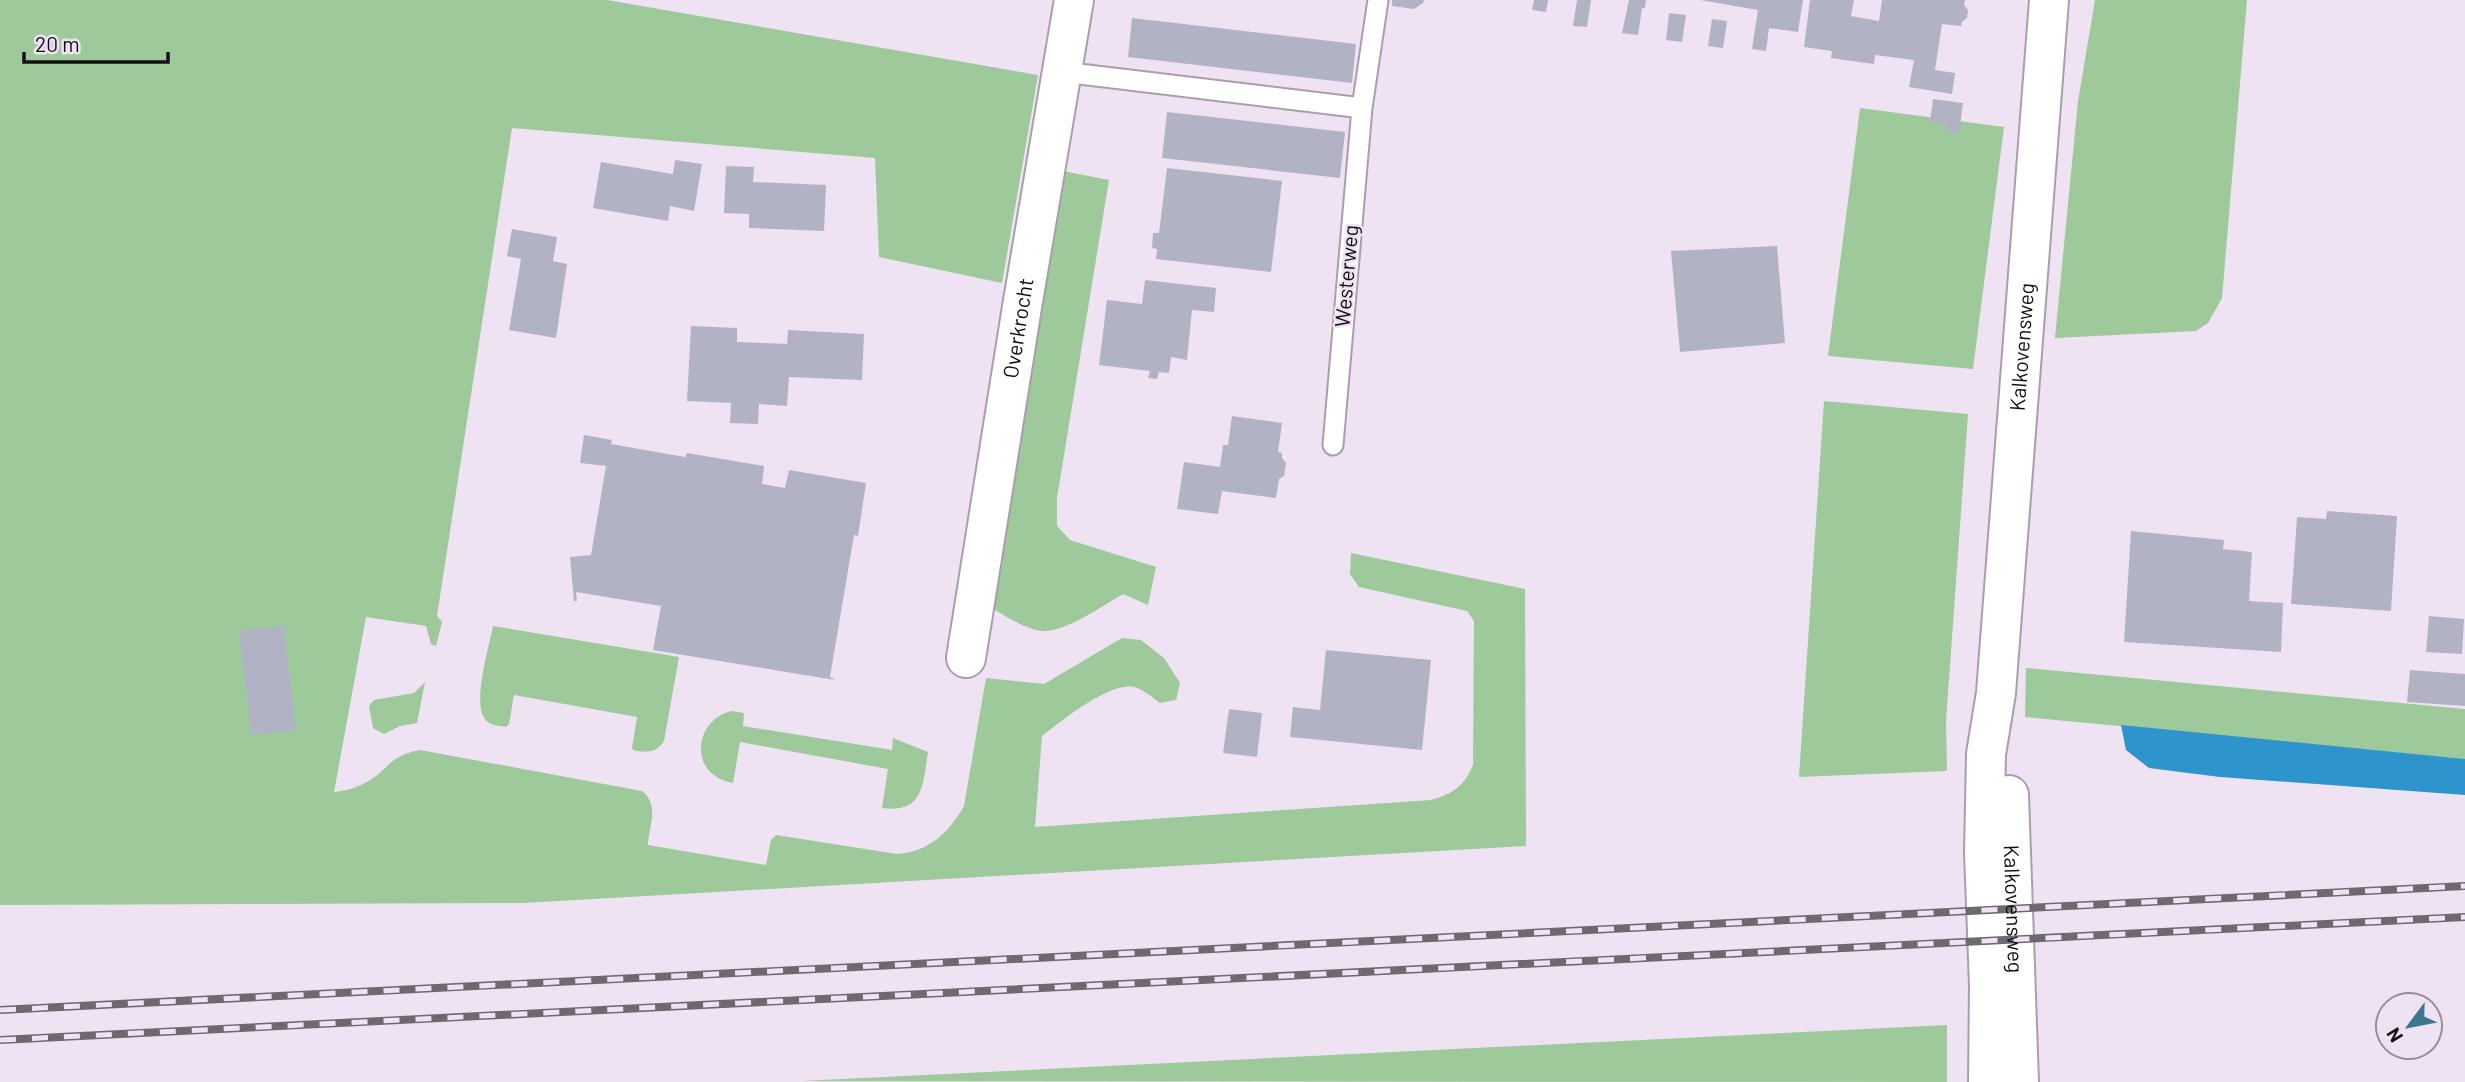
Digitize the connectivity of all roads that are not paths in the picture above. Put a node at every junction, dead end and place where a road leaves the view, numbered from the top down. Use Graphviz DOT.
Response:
graph roads {
  1 [pos="1074,0"];
  2 [pos="1378,0"];
  3 [pos="2049,0"];
  4 [pos="1063,72"];
  5 [pos="1362,108"];
  6 [pos="1333,445"];
  7 [pos="966,658"];
  8 [pos="1996,693"];
  9 [pos="1988,1082"];
  10 [pos="2019,1082"];
  1 -- 4 [label="street, Overkrocht"];
  2 -- 5 [label="lane, Westerweg"];
  3 -- 8 [label="street, Kalkovensweg"];
  4 -- 5 [label="lane"];
  4 -- 7 [label="street, Overkrocht"];
  5 -- 6 [label="lane, Westerweg"];
  8 -- 9 [label="street, Kalkovensweg"];
  8 -- 10 [label="street, Kalkovensweg"];
}
